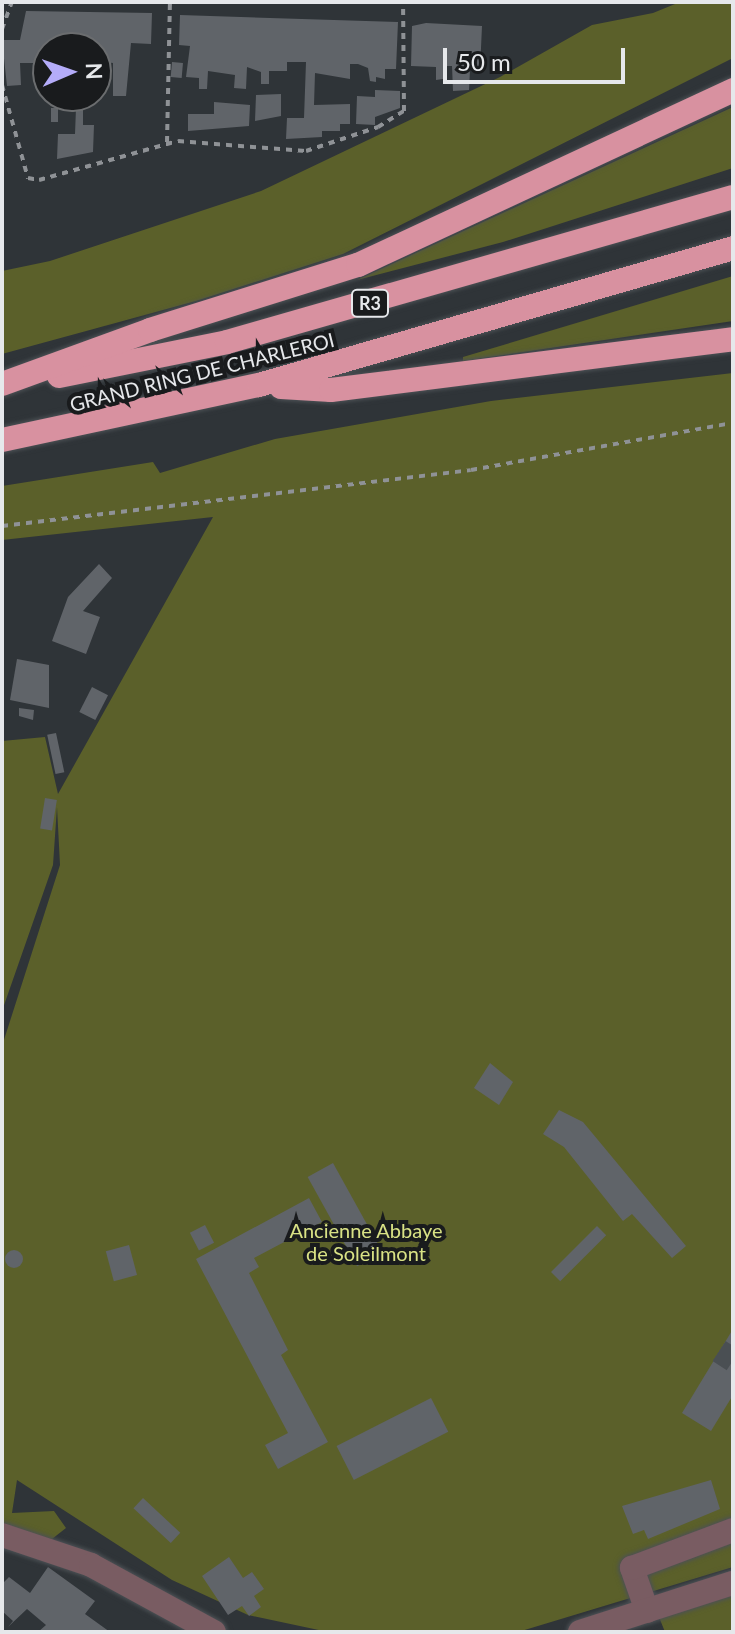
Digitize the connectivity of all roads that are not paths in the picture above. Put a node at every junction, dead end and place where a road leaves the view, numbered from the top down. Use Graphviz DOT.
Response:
graph roads {
  1 [pos="733,90"];
  2 [pos="733,197"];
  3 [pos="733,248"];
  4 [pos="733,339"];
  5 [pos="259,385"];
  6 [pos="2,386"];
  7 [pos="2,440"];
  8 [pos="733,1530"];
  9 [pos="2,1535"];
  10 [pos="733,1583"];
  11 [pos="647,1611"];
  12 [pos="214,1632"];
  13 [pos="580,1632"];
  1 -- 6 [label="highway"];
  2 -- 6 [label="highway, GRAND RING DE CHARLEROI / R3"];
  3 -- 5 [label="highway, GRAND RING DE CHARLEROI"];
  4 -- 5 [label="highway"];
  5 -- 7 [label="highway, GRAND RING DE CHARLEROI"];
  8 -- 11 [label="street"];
  9 -- 12 [label="street"];
  10 -- 11 [label="street"];
  11 -- 13 [label="street"];
}
